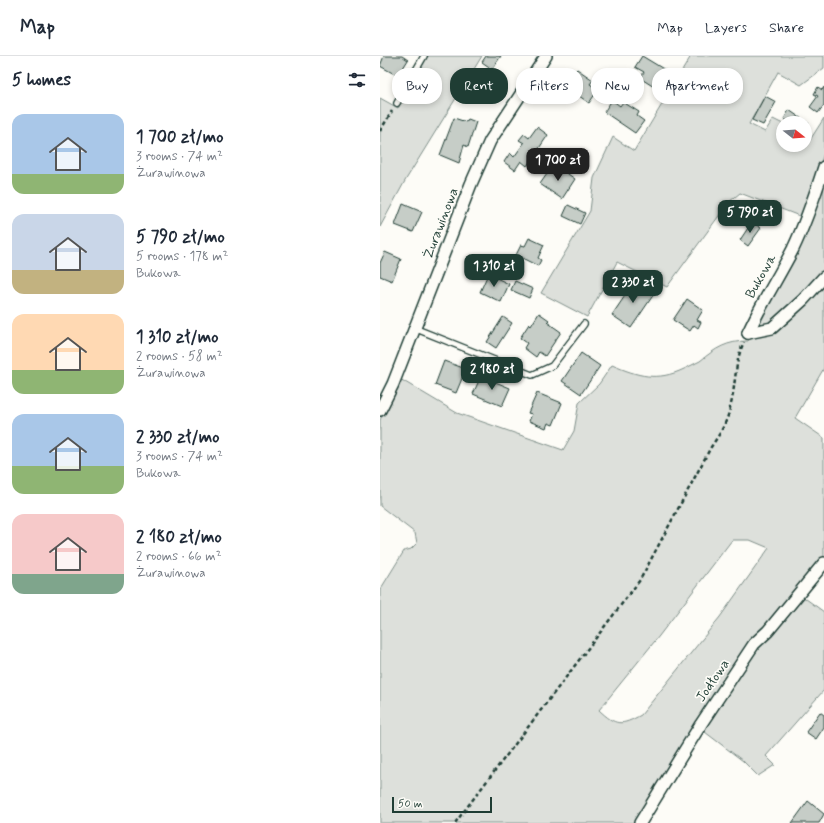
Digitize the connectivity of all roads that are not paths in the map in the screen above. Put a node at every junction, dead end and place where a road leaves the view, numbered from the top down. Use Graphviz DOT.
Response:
graph roads {
  1 [pos="424,56"];
  2 [pos="546,56"];
  3 [pos="417,68"];
  4 [pos="824,167"];
  5 [pos="824,277"];
  6 [pos="584,324"];
  7 [pos="414,328"];
  8 [pos="380,410"];
  9 [pos="824,563"];
  10 [pos="640,823"];
  1 -- 3 [label="lane"];
  2 -- 7 [label="street, Żurawinowa"];
  4 -- 5 [label="street, Bukowa"];
  6 -- 7 [label="lane"];
  7 -- 8 [label="street, Żurawinowa"];
  9 -- 10 [label="street, Jodłowa"];
}
